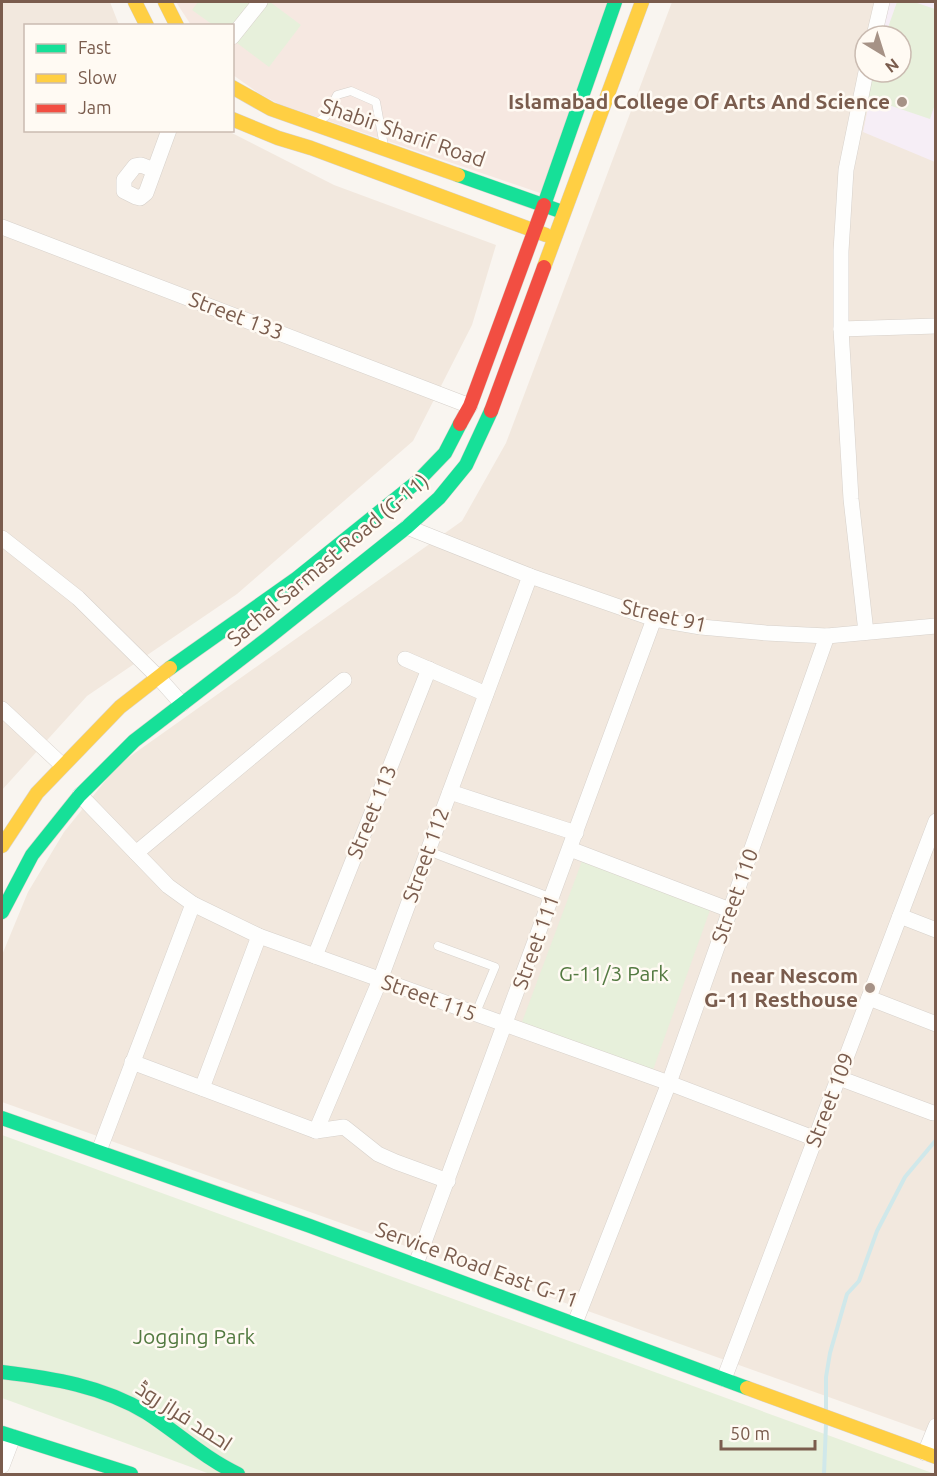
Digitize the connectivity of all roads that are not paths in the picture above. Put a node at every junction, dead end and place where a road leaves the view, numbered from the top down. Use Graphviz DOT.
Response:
graph roads {
  1 [pos="135,2"];
  2 [pos="165,2"];
  3 [pos="260,2"];
  4 [pos="615,2"];
  5 [pos="642,2"];
  6 [pos="882,2"];
  7 [pos="146,24"];
  8 [pos="176,24"];
  9 [pos="877,24"];
  10 [pos="234,34"];
  11 [pos="864,84"];
  12 [pos="234,88"];
  13 [pos="234,120"];
  14 [pos="316,125"];
  15 [pos="168,132"];
  16 [pos="311,148"];
  17 [pos="384,149"];
  18 [pos="422,162"];
  19 [pos="154,170"];
  20 [pos="414,186"];
  21 [pos="543,205"];
  22 [pos="564,213"];
  23 [pos="2,227"];
  24 [pos="535,231"];
  25 [pos="555,238"];
  26 [pos="936,326"];
  27 [pos="841,329"];
  28 [pos="470,406"];
  29 [pos="407,527"];
  30 [pos="2,538"];
  31 [pos="530,576"];
  32 [pos="654,618"];
  33 [pos="936,627"];
  34 [pos="866,633"];
  35 [pos="828,636"];
  36 [pos="405,659"];
  37 [pos="429,669"];
  38 [pos="158,677"];
  39 [pos="344,680"];
  40 [pos="486,694"];
  41 [pos="182,704"];
  42 [pos="2,709"];
  43 [pos="62,765"];
  44 [pos="450,792"];
  45 [pos="80,795"];
  46 [pos="936,821"];
  47 [pos="576,833"];
  48 [pos="2,846"];
  49 [pos="570,849"];
  50 [pos="428,851"];
  51 [pos="136,853"];
  52 [pos="552,898"];
  53 [pos="193,904"];
  54 [pos="730,910"];
  55 [pos="2,912"];
  56 [pos="900,916"];
  57 [pos="936,930"];
  58 [pos="259,936"];
  59 [pos="438,946"];
  60 [pos="315,956"];
  61 [pos="380,980"];
  62 [pos="869,998"];
  63 [pos="475,1015"];
  64 [pos="936,1024"];
  65 [pos="506,1026"];
  66 [pos="132,1062"];
  67 [pos="839,1078"];
  68 [pos="669,1083"];
  69 [pos="202,1088"];
  70 [pos="933,1113"];
  71 [pos="2,1118"];
  72 [pos="316,1131"];
  73 [pos="816,1139"];
  74 [pos="99,1151"];
  75 [pos="448,1181"];
  76 [pos="416,1264"];
  77 [pos="575,1323"];
  78 [pos="2,1372"];
  79 [pos="724,1378"];
  80 [pos="936,1426"];
  81 [pos="7,1435"];
  82 [pos="930,1455"];
  83 [pos="2,1466"];
  84 [pos="131,1474"];
  85 [pos="238,1474"];
  1 -- 7 [label="main road"];
  2 -- 8 [label="main road"];
  3 -- 10 [label="street"];
  4 -- 21 [label="main road, Sachal Sarmast Road (G-11)"];
  5 -- 22 [label="main road, Sachal Sarmast Road (G-11)"];
  6 -- 9 [label="street"];
  11 -- 27 [label="street"];
  12 -- 14 [label="main road, Shabir Sharif Road"];
  13 -- 16 [label="main road"];
  14 -- 16 [label="main road"];
  14 -- 17 [label="main road, Shabir Sharif Road"];
  14 -- 17 [label="lane"];
  15 -- 19 [label="street"];
  16 -- 20 [label="main road"];
  17 -- 18 [label="main road, Shabir Sharif Road"];
  18 -- 20 [label="main road"];
  18 -- 21 [label="main road, Shabir Sharif Road"];
  20 -- 24 [label="main road"];
  21 -- 22 [label="main road, Shabir Sharif Road"];
  21 -- 24 [label="main road, Sachal Sarmast Road (G-11)"];
  22 -- 25 [label="main road, Sachal Sarmast Road (G-11)"];
  23 -- 28 [label="street, Street 133"];
  24 -- 25 [label="main road"];
  24 -- 28 [label="main road, Sachal Sarmast Road (G-11)"];
  25 -- 29 [label="main road, Sachal Sarmast Road (G-11)"];
  26 -- 27 [label="street"];
  27 -- 34 [label="street"];
  28 -- 38 [label="main road, Sachal Sarmast Road (G-11)"];
  29 -- 31 [label="street, Street 91"];
  29 -- 41 [label="main road, Sachal Sarmast Road (G-11)"];
  30 -- 38 [label="street"];
  31 -- 32 [label="street, Street 91"];
  31 -- 40 [label="street, Street 112"];
  32 -- 35 [label="street, Street 91"];
  32 -- 47 [label="street, Street 111"];
  33 -- 34 [label="street, Street 91"];
  34 -- 35 [label="street, Street 91"];
  35 -- 54 [label="street, Street 110"];
  36 -- 37 [label="street"];
  37 -- 40 [label="street"];
  37 -- 60 [label="street, Street 113"];
  38 -- 41 [label="street"];
  38 -- 43 [label="main road, Sachal Sarmast Road (G-11)"];
  39 -- 51 [label="street"];
  40 -- 44 [label="street, Street 112"];
  41 -- 45 [label="main road, Sachal Sarmast Road (G-11)"];
  42 -- 43 [label="street"];
  43 -- 48 [label="main road, Sachal Sarmast Road (G-11)"];
  44 -- 47 [label="street"];
  44 -- 50 [label="street, Street 112"];
  45 -- 51 [label="street, Street 115"];
  45 -- 55 [label="main road, Sachal Sarmast Road (G-11)"];
  46 -- 56 [label="street, Street 109"];
  47 -- 49 [label="street, Street 111"];
  49 -- 52 [label="street, Street 111"];
  49 -- 54 [label="street"];
  50 -- 52 [label="lane"];
  50 -- 61 [label="street, Street 112"];
  51 -- 53 [label="street, Street 115"];
  52 -- 65 [label="street, Street 111"];
  53 -- 58 [label="street, Street 115"];
  53 -- 66 [label="street"];
  54 -- 68 [label="street, Street 110"];
  56 -- 57 [label="street"];
  56 -- 62 [label="street, Street 109"];
  58 -- 60 [label="street, Street 115"];
  58 -- 69 [label="street"];
  59 -- 63 [label="lane"];
  60 -- 61 [label="street, Street 115"];
  61 -- 63 [label="street, Street 115"];
  61 -- 72 [label="street, Street 112"];
  62 -- 64 [label="street"];
  62 -- 67 [label="street, Street 109"];
  63 -- 65 [label="street, Street 115"];
  65 -- 68 [label="street, Street 115"];
  65 -- 75 [label="street, Street 111"];
  66 -- 69 [label="street"];
  66 -- 74 [label="street"];
  67 -- 70 [label="street"];
  67 -- 73 [label="street, Street 109"];
  68 -- 73 [label="street, Street 115"];
  68 -- 77 [label="street, Street 110"];
  69 -- 72 [label="street"];
  71 -- 74 [label="main road, Service Road East G-11"];
  72 -- 75 [label="street"];
  73 -- 79 [label="street, Street 109"];
  74 -- 76 [label="main road, Service Road East G-11"];
  75 -- 76 [label="street, Street 111"];
  76 -- 77 [label="main road, Service Road East G-11"];
  77 -- 79 [label="main road, Service Road East G-11"];
  78 -- 85 [label="main road, احمد فراز روڈ"];
  79 -- 82 [label="main road, Service Road East G-11"];
  80 -- 82 [label="street"];
  81 -- 83 [label="street"];
  81 -- 84 [label="main road"];
}
